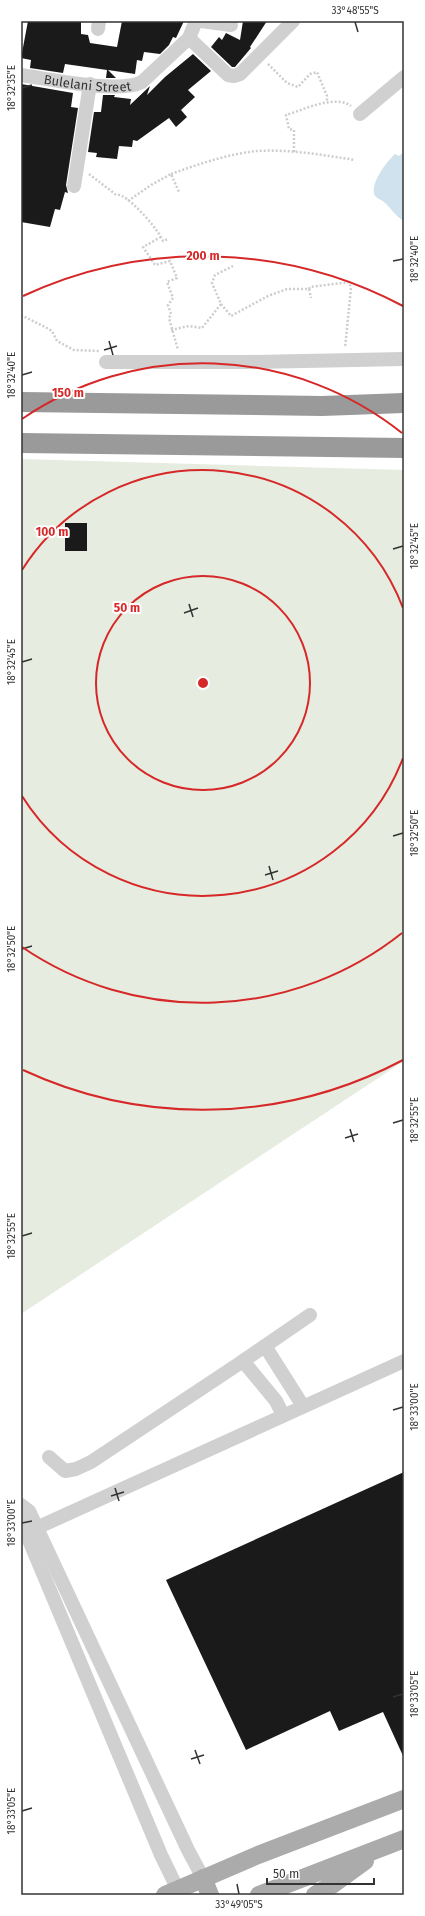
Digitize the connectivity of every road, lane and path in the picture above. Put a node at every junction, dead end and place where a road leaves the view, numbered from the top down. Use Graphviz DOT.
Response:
graph roads {
  1 [pos="196,21"];
  2 [pos="201,21"];
  3 [pos="293,21"];
  4 [pos="231,25"];
  5 [pos="189,38"];
  6 [pos="258,54"];
  7 [pos="21,75"];
  8 [pos="404,77"];
  9 [pos="90,84"];
  10 [pos="327,101"];
  11 [pos="360,114"];
  12 [pos="294,152"];
  13 [pos="355,160"];
  14 [pos="78,165"];
  15 [pos="171,174"];
  16 [pos="74,186"];
  17 [pos="179,192"];
  18 [pos="128,201"];
  19 [pos="161,237"];
  20 [pos="168,239"];
  21 [pos="233,266"];
  22 [pos="309,289"];
  23 [pos="311,298"];
  24 [pos="221,304"];
  25 [pos="21,315"];
  26 [pos="171,330"];
  27 [pos="404,359"];
  28 [pos="346,360"];
  29 [pos="106,362"];
  30 [pos="183,362"];
  31 [pos="21,402"];
  32 [pos="404,403"];
  33 [pos="21,443"];
  34 [pos="291,446"];
  35 [pos="404,448"];
  36 [pos="404,460"];
  37 [pos="310,1315"];
  38 [pos="265,1346"];
  39 [pos="243,1361"];
  40 [pos="404,1361"];
  41 [pos="303,1406"];
  42 [pos="283,1415"];
  43 [pos="49,1457"];
  44 [pos="21,1505"];
  45 [pos="26,1529"];
  46 [pos="404,1799"];
  47 [pos="404,1839"];
  48 [pos="381,1848"];
  49 [pos="203,1878"];
  50 [pos="174,1893"];
  51 [pos="210,1895"];
  52 [pos="259,1895"];
  53 [pos="315,1895"];
  1 -- 5 [label="street, Bulelani Street"];
  2 -- 4 [label="street"];
  3 -- 6 [label="street"];
  5 -- 6 [label="street"];
  5 -- 9 [label="street, Bulelani Street"];
  6 -- 10 [label="path"];
  7 -- 9 [label="street, Bulelani Street"];
  8 -- 11 [label="street"];
  9 -- 14 [label="street"];
  10 -- 11 [label="path"];
  10 -- 12 [label="path"];
  12 -- 13 [label="path"];
  12 -- 15 [label="path"];
  14 -- 16 [label="street"];
  14 -- 18 [label="path"];
  15 -- 17 [label="path"];
  15 -- 18 [label="path"];
  18 -- 19 [label="path"];
  19 -- 20 [label="path"];
  19 -- 26 [label="path"];
  21 -- 24 [label="path"];
  22 -- 23 [label="path"];
  22 -- 24 [label="path"];
  22 -- 28 [label="path"];
  24 -- 26 [label="path"];
  25 -- 29 [label="path"];
  26 -- 30 [label="path"];
  27 -- 28 [label="street"];
  28 -- 30 [label="street"];
  29 -- 30 [label="street"];
  31 -- 32 [label="highway"];
  33 -- 34 [label="highway"];
  34 -- 35 [label="highway"];
  34 -- 36 [label="highway"];
  37 -- 38 [label="street"];
  38 -- 39 [label="street"];
  38 -- 41 [label="street"];
  39 -- 42 [label="street"];
  39 -- 43 [label="street"];
  40 -- 41 [label="street"];
  41 -- 42 [label="street"];
  42 -- 45 [label="street"];
  44 -- 45 [label="street"];
  45 -- 49 [label="street"];
  45 -- 50 [label="street"];
  46 -- 49 [label="main road"];
  47 -- 48 [label="main road"];
  48 -- 52 [label="main road"];
  48 -- 53 [label="main road"];
  49 -- 50 [label="main road"];
  49 -- 51 [label="main road"];
}
